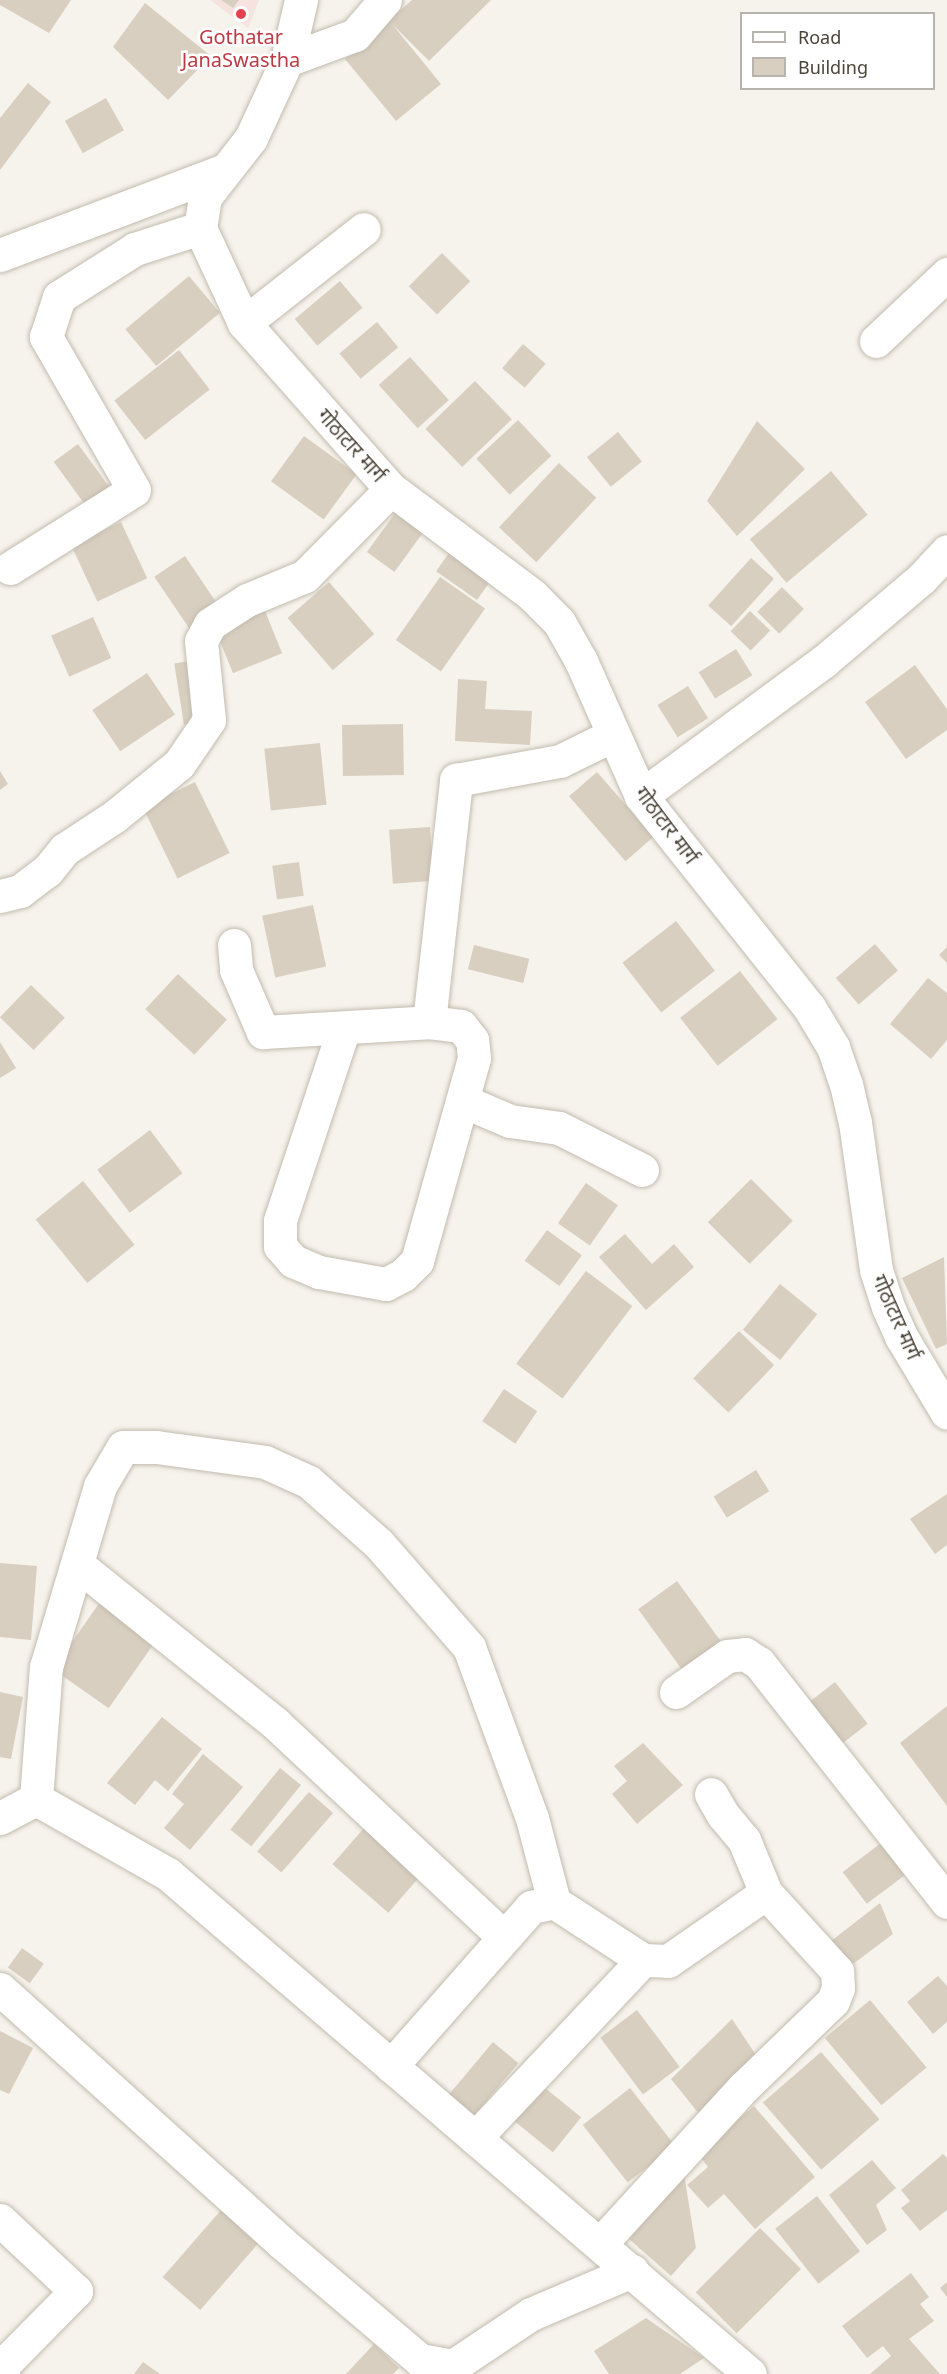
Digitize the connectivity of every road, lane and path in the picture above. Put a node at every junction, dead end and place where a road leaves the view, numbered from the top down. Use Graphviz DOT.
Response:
graph roads {
  1 [pos="301,0"];
  2 [pos="385,0"];
  3 [pos="287,60"];
  4 [pos="222,171"];
  5 [pos="200,228"];
  6 [pos="364,229"];
  7 [pos="0,255"];
  8 [pos="947,274"];
  9 [pos="244,323"];
  10 [pos="876,341"];
  11 [pos="391,489"];
  12 [pos="947,551"];
  13 [pos="10,568"];
  14 [pos="611,736"];
  15 [pos="641,796"];
  16 [pos="0,896"];
  17 [pos="234,945"];
  18 [pos="429,1022"];
  19 [pos="344,1028"];
  20 [pos="463,1101"];
  21 [pos="642,1170"];
  22 [pos="947,1413"];
  23 [pos="78,1565"];
  24 [pos="676,1692"];
  25 [pos="711,1794"];
  26 [pos="36,1799"];
  27 [pos="0,1818"];
  28 [pos="766,1893"];
  29 [pos="554,1902"];
  30 [pos="947,1902"];
  31 [pos="504,1937"];
  32 [pos="643,1960"];
  33 [pos="0,1989"];
  34 [pos="391,2066"];
  35 [pos="475,2138"];
  36 [pos="0,2220"];
  37 [pos="600,2244"];
  38 [pos="632,2271"];
  39 [pos="3,2374"];
  40 [pos="750,2374"];
  1 -- 3 [label="street"];
  2 -- 3 [label="street"];
  3 -- 4 [label="street"];
  4 -- 5 [label="street"];
  4 -- 7 [label="street"];
  5 -- 9 [label="street, गोठाटार मार्ग"];
  5 -- 13 [label="street"];
  6 -- 9 [label="street"];
  8 -- 10 [label="street"];
  9 -- 11 [label="street, गोठाटार मार्ग"];
  11 -- 14 [label="street, गोठाटार मार्ग"];
  11 -- 16 [label="street"];
  12 -- 15 [label="street"];
  14 -- 15 [label="street, गोठाटार मार्ग"];
  14 -- 18 [label="street"];
  15 -- 22 [label="street, गोठाटार मार्ग"];
  17 -- 19 [label="street"];
  18 -- 19 [label="street"];
  18 -- 20 [label="street"];
  19 -- 20 [label="street"];
  20 -- 21 [label="street"];
  23 -- 26 [label="street"];
  23 -- 29 [label="street"];
  23 -- 31 [label="street"];
  24 -- 30 [label="street"];
  25 -- 28 [label="street"];
  26 -- 27 [label="street"];
  26 -- 34 [label="street"];
  28 -- 32 [label="street"];
  28 -- 37 [label="street"];
  29 -- 31 [label="street"];
  29 -- 32 [label="street"];
  31 -- 34 [label="street"];
  32 -- 35 [label="street"];
  33 -- 38 [label="street"];
  34 -- 35 [label="street"];
  35 -- 37 [label="street"];
  36 -- 39 [label="street"];
  37 -- 38 [label="street"];
  38 -- 40 [label="street"];
}
